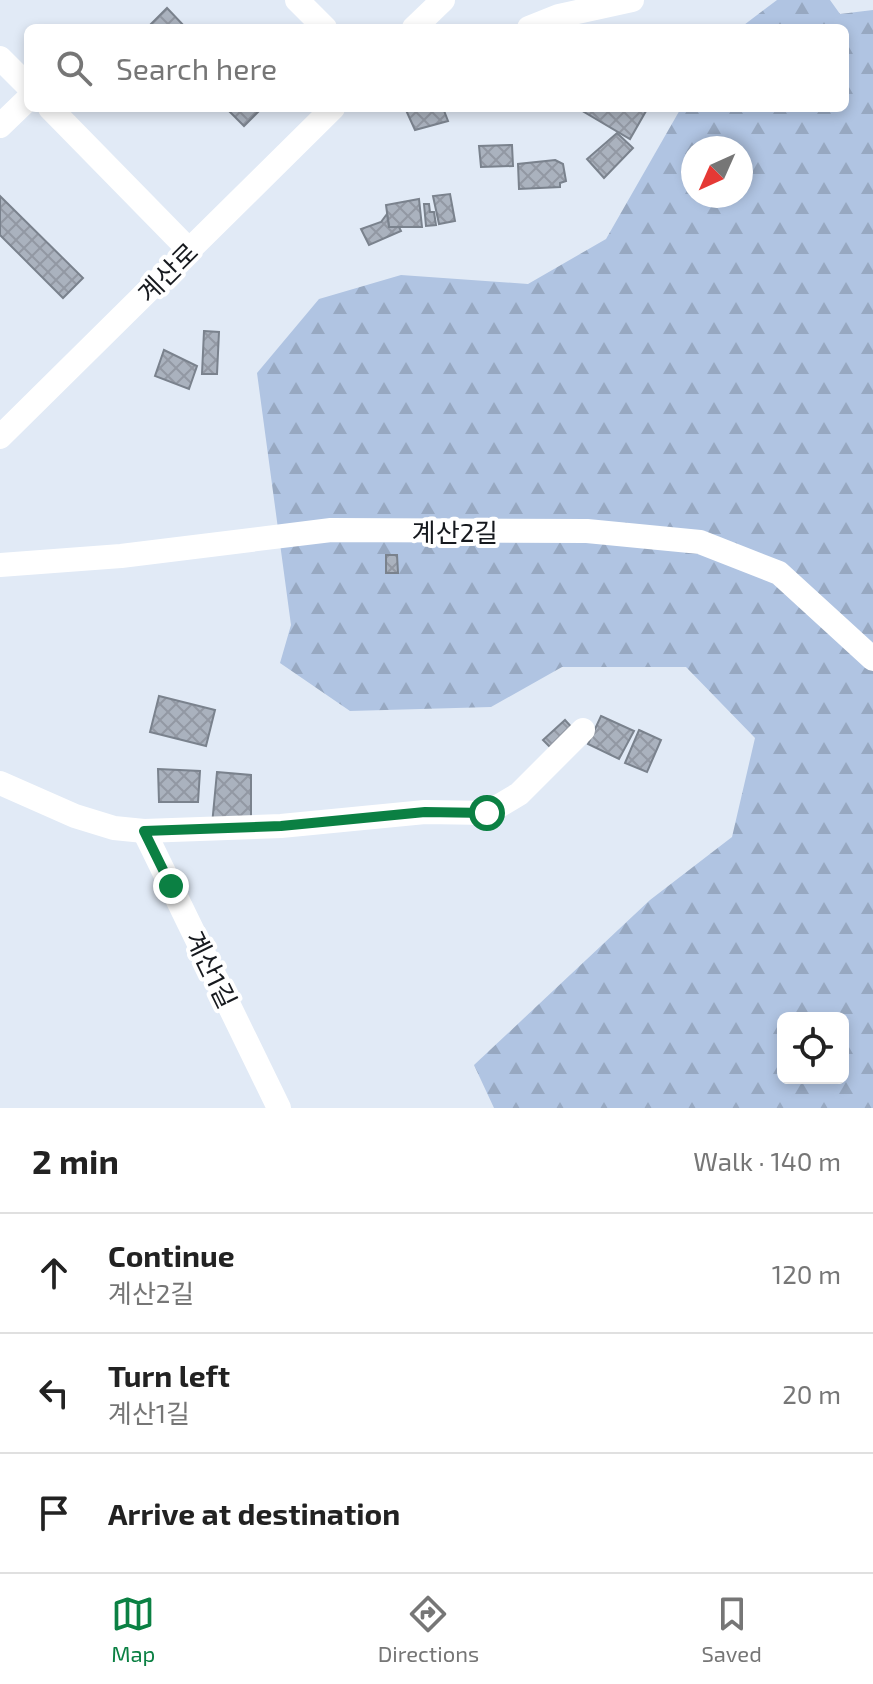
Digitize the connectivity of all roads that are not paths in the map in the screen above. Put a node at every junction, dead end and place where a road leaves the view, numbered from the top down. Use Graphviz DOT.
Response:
graph roads {
  1 [pos="297,0"];
  2 [pos="443,0"];
  3 [pos="632,0"];
  4 [pos="321,24"];
  5 [pos="418,24"];
  6 [pos="539,24"];
  7 [pos="0,58"];
  8 [pos="24,82"];
  9 [pos="24,103"];
  10 [pos="54,112"];
  11 [pos="329,112"];
  12 [pos="0,126"];
  13 [pos="189,250"];
  14 [pos="1,435"];
  15 [pos="0,565"];
  16 [pos="873,659"];
  17 [pos="583,730"];
  18 [pos="0,783"];
  19 [pos="144,831"];
  20 [pos="279,1108"];
  1 -- 4 [label="street"];
  2 -- 5 [label="street"];
  3 -- 6 [label="street"];
  7 -- 8 [label="street"];
  9 -- 12 [label="street"];
  10 -- 13 [label="street"];
  11 -- 13 [label="street, 계산로"];
  13 -- 14 [label="street, 계산로"];
  15 -- 16 [label="street, 계산2길"];
  17 -- 19 [label="street"];
  18 -- 19 [label="street"];
  19 -- 20 [label="street, 계산1길"];
}
